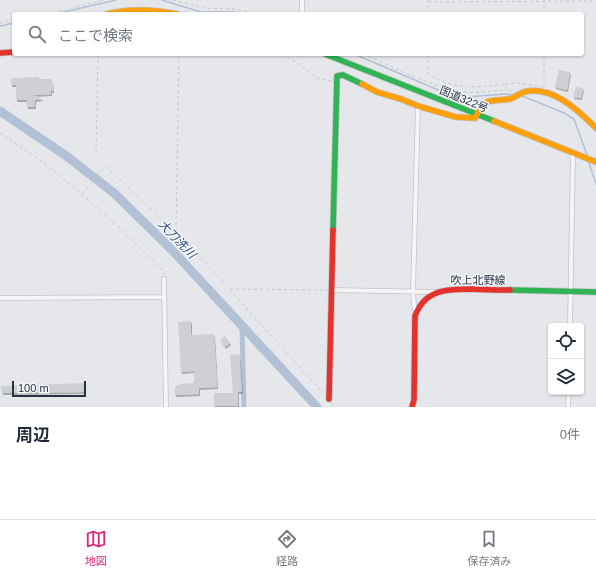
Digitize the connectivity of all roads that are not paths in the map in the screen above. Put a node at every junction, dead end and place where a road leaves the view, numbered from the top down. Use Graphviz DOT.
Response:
graph roads {
  1 [pos="302,0"];
  2 [pos="114,12"];
  3 [pos="161,12"];
  4 [pos="302,12"];
  5 [pos="12,52"];
  6 [pos="0,53"];
  7 [pos="330,56"];
  8 [pos="418,106"];
  9 [pos="478,115"];
  10 [pos="596,128"];
  11 [pos="574,153"];
  12 [pos="596,162"];
  13 [pos="164,279"];
  14 [pos="332,290"];
  15 [pos="413,291"];
  16 [pos="570,291"];
  17 [pos="436,292"];
  18 [pos="596,292"];
  19 [pos="164,297"];
  20 [pos="0,298"];
  21 [pos="416,310"];
  22 [pos="570,323"];
  23 [pos="568,395"];
  24 [pos="329,399"];
  25 [pos="166,407"];
  26 [pos="412,407"];
  27 [pos="568,407"];
  1 -- 4 [label="street"];
  2 -- 3 [label="main road"];
  5 -- 6 [label="main road"];
  7 -- 9 [label="main road, 国道322号"];
  8 -- 9 [label="main road"];
  8 -- 14 [label="main road"];
  8 -- 15 [label="street"];
  9 -- 10 [label="main road"];
  9 -- 11 [label="main road, 国道322号"];
  11 -- 12 [label="main road, 国道322号"];
  11 -- 16 [label="street"];
  13 -- 19 [label="street"];
  14 -- 15 [label="street"];
  14 -- 24 [label="main road"];
  15 -- 17 [label="street"];
  15 -- 21 [label="street"];
  16 -- 17 [label="main road, 吹上北野線"];
  16 -- 18 [label="main road, 吹上北野線"];
  16 -- 22 [label="street"];
  17 -- 21 [label="main road, 吹上北野線"];
  19 -- 20 [label="street"];
  19 -- 25 [label="street"];
  21 -- 26 [label="main road"];
  23 -- 27 [label="street"];
}
